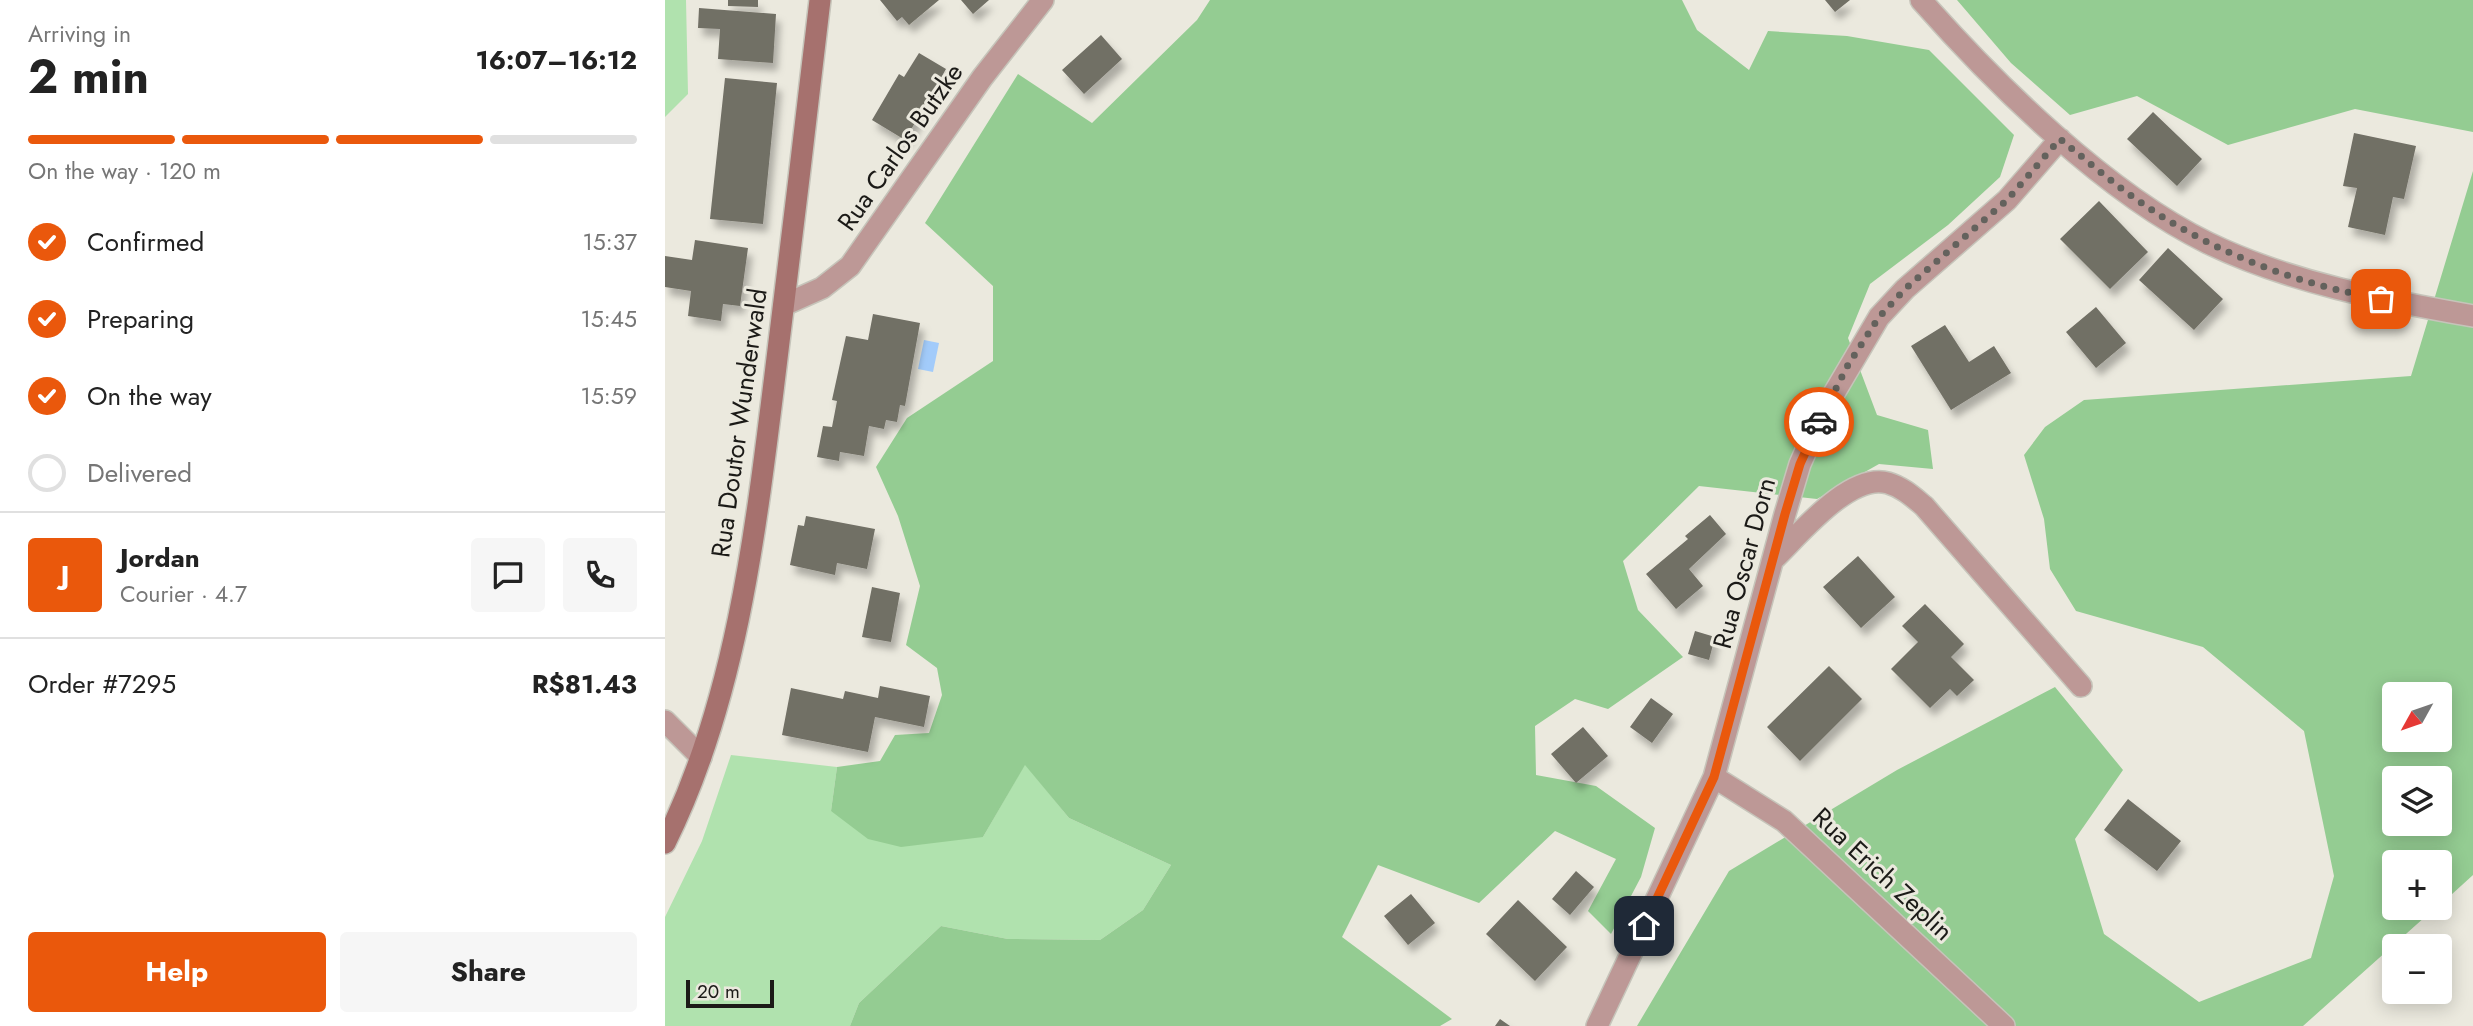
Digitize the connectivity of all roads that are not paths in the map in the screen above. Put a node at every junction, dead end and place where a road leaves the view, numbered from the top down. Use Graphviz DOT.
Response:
graph roads {
  1 [pos="820,0"];
  2 [pos="1043,0"];
  3 [pos="1921,0"];
  4 [pos="2060,139"];
  5 [pos="784,305"];
  6 [pos="2473,316"];
  7 [pos="1773,560"];
  8 [pos="2081,686"];
  9 [pos="665,721"];
  10 [pos="701,757"];
  11 [pos="1714,777"];
  12 [pos="665,844"];
  13 [pos="1597,1026"];
  14 [pos="2004,1026"];
  1 -- 5 [label="street, Rua Doutor Wunderwald"];
  2 -- 5 [label="street, Rua Carlos Butzke"];
  3 -- 4 [label="street"];
  4 -- 6 [label="street"];
  4 -- 7 [label="street, Rua Oscar Dorn"];
  5 -- 10 [label="street, Rua Doutor Wunderwald"];
  7 -- 8 [label="street"];
  7 -- 11 [label="street, Rua Oscar Dorn"];
  9 -- 10 [label="street"];
  10 -- 12 [label="street, Rua Doutor Wunderwald"];
  11 -- 13 [label="street, Rua Oscar Dorn"];
  11 -- 14 [label="street, Rua Erich Zeplin"];
}
